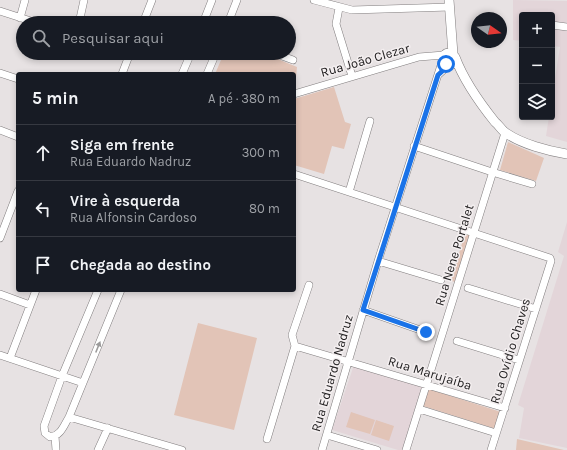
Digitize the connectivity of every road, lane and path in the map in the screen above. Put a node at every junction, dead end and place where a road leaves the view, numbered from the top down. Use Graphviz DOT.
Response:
graph roads {
  1 [pos="25,0"];
  2 [pos="84,0"];
  3 [pos="152,0"];
  4 [pos="212,0"];
  5 [pos="237,0"];
  6 [pos="314,0"];
  7 [pos="450,3"];
  8 [pos="339,8"];
  9 [pos="0,11"];
  10 [pos="21,16"];
  11 [pos="81,16"];
  12 [pos="146,16"];
  13 [pos="206,16"];
  14 [pos="231,16"];
  15 [pos="16,17"];
  16 [pos="555,25"];
  17 [pos="567,27"];
  18 [pos="448,58"];
  19 [pos="127,60"];
  20 [pos="188,60"];
  21 [pos="213,60"];
  22 [pos="123,72"];
  23 [pos="183,72"];
  24 [pos="208,72"];
  25 [pos="0,73"];
  26 [pos="352,76"];
  27 [pos="16,78"];
  28 [pos="296,93"];
  29 [pos="370,121"];
  30 [pos="0,130"];
  31 [pos="505,133"];
  32 [pos="16,136"];
  33 [pos="414,146"];
  34 [pos="567,154"];
  35 [pos="492,172"];
  36 [pos="296,175"];
  37 [pos="532,184"];
  38 [pos="349,192"];
  39 [pos="16,196"];
  40 [pos="395,207"];
  41 [pos="474,232"];
  42 [pos="0,238"];
  43 [pos="378,260"];
  44 [pos="441,280"];
  45 [pos="309,286"];
  46 [pos="468,288"];
  47 [pos="35,292"];
  48 [pos="97,292"];
  49 [pos="120,292"];
  50 [pos="0,294"];
  51 [pos="30,304"];
  52 [pos="536,309"];
  53 [pos="363,310"];
  54 [pos="426,332"];
  55 [pos="457,341"];
  56 [pos="295,346"];
  57 [pos="0,355"];
  58 [pos="10,358"];
  59 [pos="519,360"];
  60 [pos="348,361"];
  61 [pos="62,376"];
  62 [pos="83,383"];
  63 [pos="427,384"];
  64 [pos="504,408"];
  65 [pos="419,409"];
  66 [pos="69,417"];
  67 [pos="108,428"];
  68 [pos="496,433"];
  69 [pos="327,435"];
  70 [pos="55,436"];
  71 [pos="267,439"];
  72 [pos="56,450"];
  73 [pos="98,450"];
  74 [pos="182,450"];
  75 [pos="322,450"];
  76 [pos="377,450"];
  77 [pos="406,450"];
  78 [pos="491,450"];
  1 -- 10 [label="street"];
  2 -- 11 [label="street"];
  3 -- 12 [label="street"];
  4 -- 13 [label="street"];
  5 -- 14 [label="street"];
  6 -- 8 [label="street"];
  7 -- 8 [label="street"];
  7 -- 18 [label="main road"];
  8 -- 26 [label="street"];
  9 -- 15 [label="street"];
  16 -- 17 [label="street"];
  18 -- 26 [label="street, Rua João Clezar"];
  18 -- 31 [label="main road"];
  18 -- 33 [label="street, Rua Eduardo Nadruz"];
  19 -- 22 [label="street"];
  20 -- 23 [label="street"];
  21 -- 24 [label="street"];
  25 -- 27 [label="street"];
  26 -- 28 [label="street, Rua João Clezar"];
  29 -- 38 [label="street"];
  30 -- 32 [label="street"];
  31 -- 34 [label="main road"];
  31 -- 35 [label="street, Rua Nene Portalet"];
  33 -- 35 [label="street"];
  33 -- 40 [label="street, Rua Eduardo Nadruz"];
  35 -- 37 [label="street"];
  35 -- 41 [label="street, Rua Nene Portalet"];
  36 -- 38 [label="street"];
  38 -- 40 [label="street"];
  39 -- 42 [label="street"];
  40 -- 41 [label="street"];
  40 -- 43 [label="street, Rua Eduardo Nadruz"];
  41 -- 52 [label="street, Rua Ovídio Chaves"];
  41 -- 63 [label="street, Rua Nene Portalet"];
  43 -- 44 [label="street"];
  43 -- 53 [label="street, Rua Eduardo Nadruz"];
  45 -- 56 [label="street"];
  46 -- 52 [label="street"];
  47 -- 51 [label="street"];
  48 -- 61 [label="street"];
  62 -- 49 [label="street, one-way"];
  50 -- 51 [label="street"];
  51 -- 58 [label="street"];
  52 -- 59 [label="street, Rua Ovídio Chaves"];
  53 -- 54 [label="street"];
  53 -- 60 [label="street, Rua Eduardo Nadruz"];
  55 -- 59 [label="street"];
  56 -- 60 [label="street, Rua Marujaíba"];
  56 -- 71 [label="street"];
  57 -- 58 [label="street"];
  58 -- 61 [label="street"];
  59 -- 64 [label="street, Rua Ovídio Chaves"];
  60 -- 63 [label="street, Rua Marujaíba"];
  60 -- 69 [label="street, Rua Eduardo Nadruz"];
  61 -- 62 [label="street"];
  61 -- 70 [label="street"];
  62 -- 66 [label="street"];
  63 -- 64 [label="street, Rua Marujaíba"];
  63 -- 65 [label="street, Rua Nene Portalet"];
  64 -- 68 [label="street, Rua Ovídio Chaves"];
  65 -- 68 [label="street"];
  65 -- 77 [label="street, Rua Nene Portalet"];
  66 -- 67 [label="street"];
  66 -- 70 [label="street"];
  67 -- 73 [label="street"];
  67 -- 74 [label="street"];
  68 -- 78 [label="street, Rua Ovídio Chaves"];
  69 -- 75 [label="street, Rua Eduardo Nadruz"];
  69 -- 76 [label="street"];
  70 -- 72 [label="street"];
}
